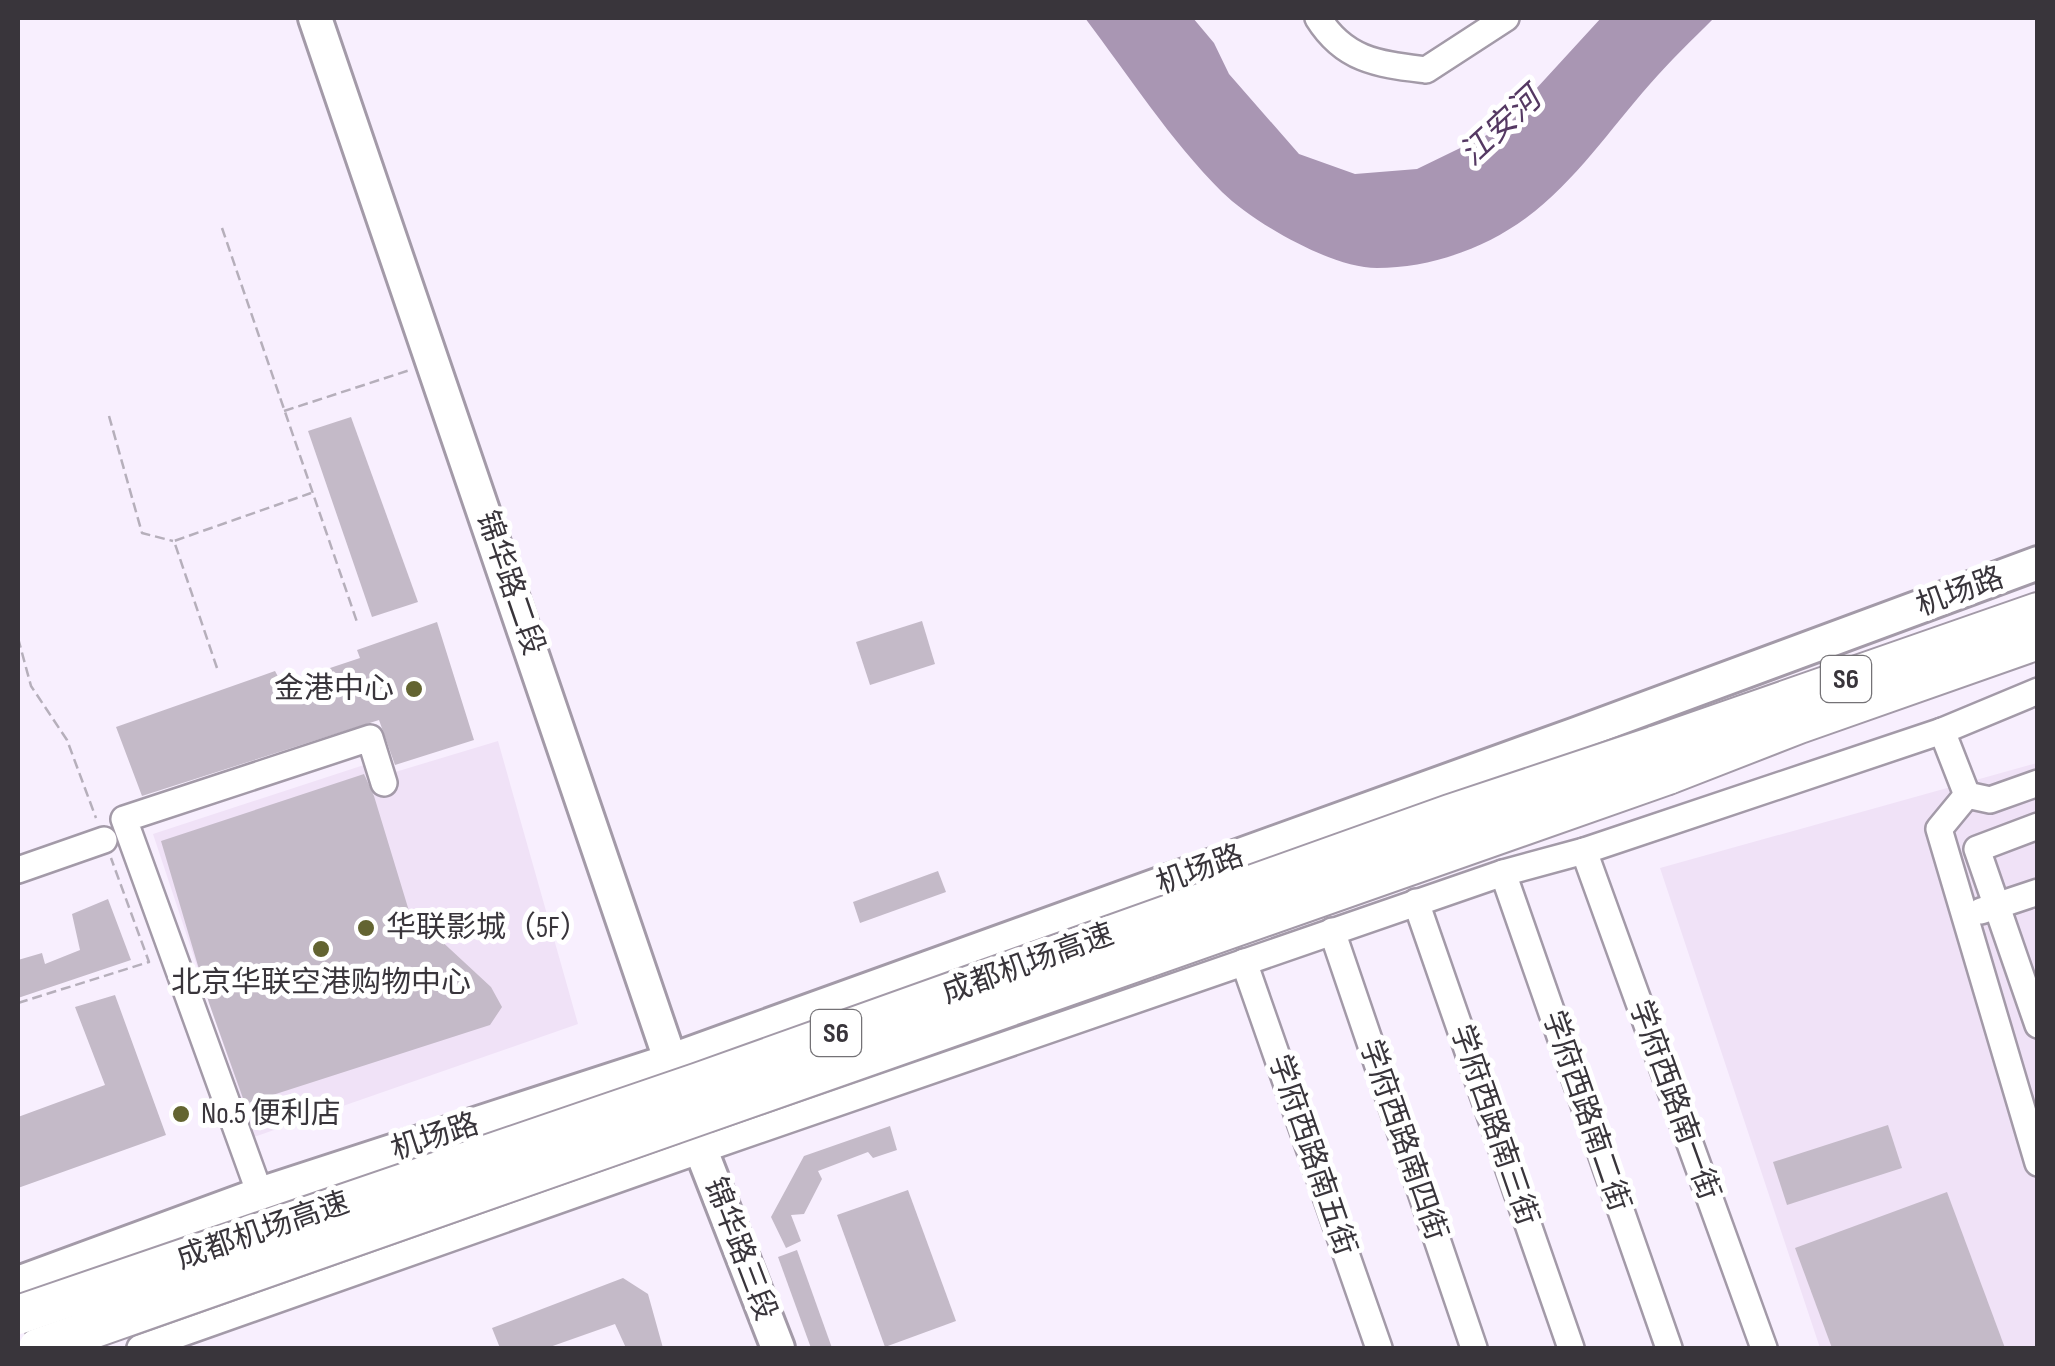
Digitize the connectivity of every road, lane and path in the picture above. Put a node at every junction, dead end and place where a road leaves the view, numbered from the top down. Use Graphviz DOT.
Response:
graph roads {
  1 [pos="316,18"];
  2 [pos="1318,18"];
  3 [pos="1506,18"];
  4 [pos="222,228"];
  5 [pos="435,362"];
  6 [pos="284,411"];
  7 [pos="109,416"];
  8 [pos="312,493"];
  9 [pos="174,541"];
  10 [pos="2038,563"];
  11 [pos="2038,612"];
  12 [pos="358,622"];
  13 [pos="2038,640"];
  14 [pos="217,668"];
  15 [pos="2038,691"];
  16 [pos="1942,731"];
  17 [pos="1661,760"];
  18 [pos="384,783"];
  19 [pos="2038,783"];
  20 [pos="1966,795"];
  21 [pos="2038,826"];
  22 [pos="104,840"];
  23 [pos="1584,851"];
  24 [pos="18,870"];
  25 [pos="1502,872"];
  26 [pos="2038,892"];
  27 [pos="1416,902"];
  28 [pos="1996,906"];
  29 [pos="1965,916"];
  30 [pos="1332,932"];
  31 [pos="1244,962"];
  32 [pos="2038,1025"];
  33 [pos="672,1060"];
  34 [pos="2036,1149"];
  35 [pos="701,1150"];
  36 [pos="260,1194"];
  37 [pos="18,1283"];
  38 [pos="18,1315"];
  39 [pos="38,1348"];
  40 [pos="140,1348"];
  41 [pos="778,1348"];
  42 [pos="1379,1348"];
  43 [pos="1474,1348"];
  44 [pos="1571,1348"];
  45 [pos="1669,1348"];
  46 [pos="1764,1348"];
  1 -- 5 [label="main road, 锦华路二段"];
  2 -- 3 [label="street"];
  4 -- 6 [label="path"];
  5 -- 6 [label="path"];
  5 -- 33 [label="main road, 锦华路二段"];
  6 -- 8 [label="path"];
  7 -- 9 [label="path"];
  8 -- 9 [label="path"];
  8 -- 12 [label="path"];
  9 -- 14 [label="path"];
  10 -- 33 [label="main road, 机场路"];
  11 -- 17 [label="highway, 成都机场高速 / S6"];
  13 -- 17 [label="highway, 成都机场高速 / S6"];
  15 -- 16 [label="street"];
  16 -- 20 [label="street"];
  16 -- 23 [label="street"];
  17 -- 38 [label="highway, 成都机场高速 / S6, bridge"];
  17 -- 39 [label="highway, 成都机场高速 / S6, bridge"];
  18 -- 36 [label="street"];
  19 -- 20 [label="street"];
  20 -- 29 [label="street"];
  21 -- 28 [label="street"];
  22 -- 24 [label="street"];
  23 -- 25 [label="street"];
  23 -- 46 [label="street, 学府西路南一街"];
  25 -- 27 [label="street"];
  25 -- 45 [label="street, 学府西路南二街"];
  26 -- 28 [label="street"];
  27 -- 30 [label="street"];
  27 -- 44 [label="street, 学府西路南三街"];
  28 -- 29 [label="street"];
  28 -- 32 [label="street"];
  29 -- 34 [label="street"];
  30 -- 31 [label="street"];
  30 -- 43 [label="street, 学府西路南四街"];
  31 -- 35 [label="street"];
  31 -- 42 [label="street, 学府西路南五街"];
  33 -- 35 [label="main road, 锦华路二段"];
  33 -- 36 [label="main road, 机场路"];
  35 -- 40 [label="street"];
  35 -- 41 [label="main road, 锦华路三段"];
  36 -- 37 [label="main road, 机场路"];
}
